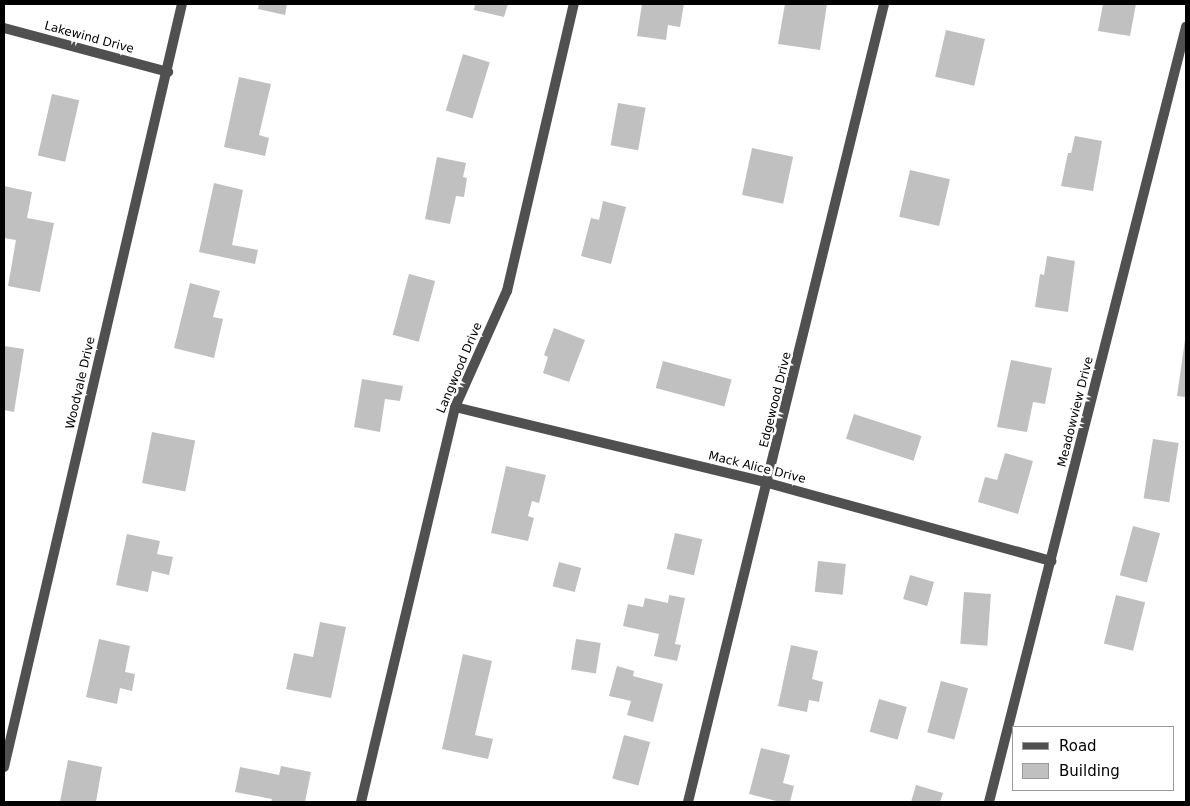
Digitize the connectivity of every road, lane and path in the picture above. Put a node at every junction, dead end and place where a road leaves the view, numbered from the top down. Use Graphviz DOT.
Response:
graph roads {
  1 [pos="182,4"];
  2 [pos="574,4"];
  3 [pos="884,4"];
  4 [pos="1186,27"];
  5 [pos="4,28"];
  6 [pos="168,72"];
  7 [pos="454,407"];
  8 [pos="768,483"];
  9 [pos="1051,561"];
  10 [pos="4,767"];
  11 [pos="361,802"];
  12 [pos="688,802"];
  13 [pos="989,802"];
  1 -- 6 [label="street, Woodvale Drive"];
  2 -- 7 [label="street, Langwood Drive"];
  3 -- 8 [label="street, Edgewood Drive"];
  4 -- 9 [label="street, Meadowview Drive"];
  5 -- 6 [label="street, Lakewind Drive"];
  6 -- 10 [label="street, Woodvale Drive"];
  7 -- 8 [label="street, Mack Alice Drive"];
  7 -- 11 [label="street, Langwood Drive"];
  8 -- 9 [label="street, Mack Alice Drive"];
  8 -- 12 [label="street, Edgewood Drive"];
  9 -- 13 [label="street, Meadowview Drive"];
}
